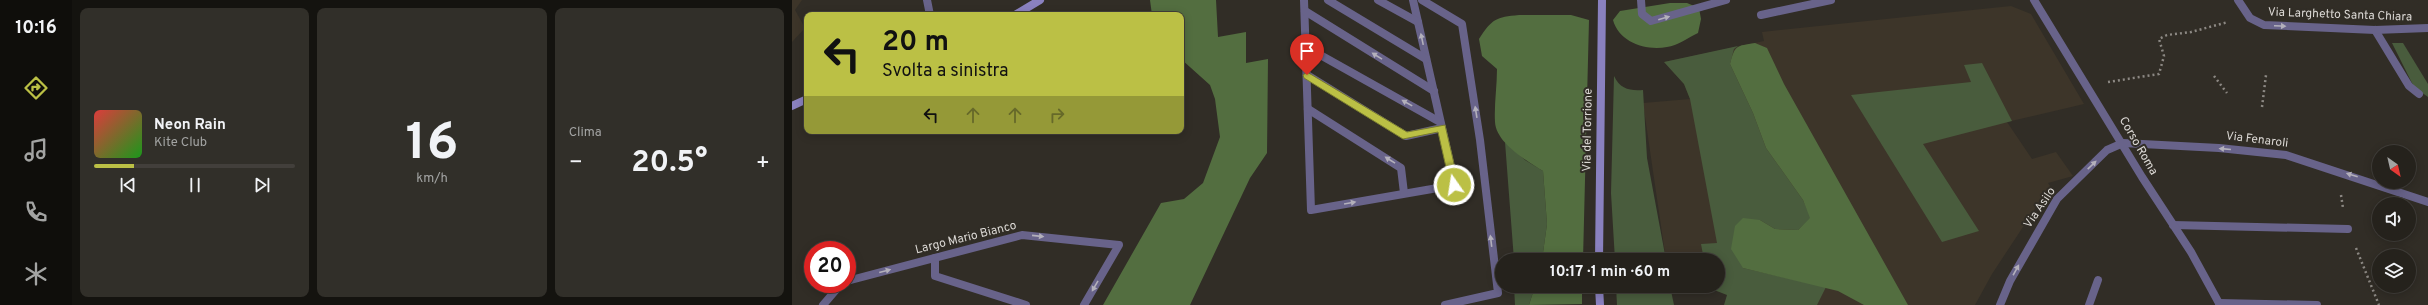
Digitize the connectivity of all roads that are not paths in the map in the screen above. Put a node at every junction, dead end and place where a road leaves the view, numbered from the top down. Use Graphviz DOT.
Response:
graph roads {
  1 [pos="927,0"];
  2 [pos="1040,0"];
  3 [pos="1304,0"];
  4 [pos="1328,0"];
  5 [pos="1378,0"];
  6 [pos="1413,0"];
  7 [pos="1422,0"];
  8 [pos="1602,0"];
  9 [pos="1641,0"];
  10 [pos="1726,0"];
  11 [pos="1831,0"];
  12 [pos="2034,0"];
  13 [pos="2238,0"];
  14 [pos="1305,11"];
  15 [pos="929,12"];
  16 [pos="1020,12"];
  17 [pos="1761,14"];
  18 [pos="1418,22"];
  19 [pos="2428,28"];
  20 [pos="2375,30"];
  21 [pos="1306,47"];
  22 [pos="1426,59"];
  23 [pos="1307,75"];
  24 [pos="1434,91"];
  25 [pos="2419,94"];
  26 [pos="804,100"];
  27 [pos="793,106"];
  28 [pos="1308,109"];
  29 [pos="1441,125"];
  30 [pos="2123,143"];
  31 [pos="1404,193"];
  32 [pos="2428,202"];
  33 [pos="2173,225"];
  34 [pos="2348,229"];
  35 [pos="1598,253"];
  36 [pos="935,258"];
  37 [pos="856,279"];
  38 [pos="2098,280"];
  39 [pos="833,293"];
  40 [pos="1599,293"];
  41 [pos="2219,304"];
  42 [pos="823,305"];
  43 [pos="1026,305"];
  44 [pos="1084,305"];
  45 [pos="1445,305"];
  46 [pos="1600,305"];
  47 [pos="2000,305"];
  48 [pos="2089,305"];
  49 [pos="2317,305"];
  1 -- 15 [label="street"];
  2 -- 16 [label="street"];
  3 -- 14 [label="street"];
  4 -- 22 [label="street"];
  5 -- 18 [label="street"];
  6 -- 18 [label="street"];
  45 -- 7 [label="street, one-way"];
  8 -- 35 [label="street, Via del Torrione"];
  9 -- 10 [label="street, one-way"];
  11 -- 17 [label="street"];
  12 -- 30 [label="street, Corso Roma"];
  13 -- 20 [label="street, Via Larghetto Santa Chiara, one-way"];
  14 -- 21 [label="street"];
  24 -- 14 [label="street, one-way"];
  22 -- 18 [label="street, one-way"];
  19 -- 20 [label="street, Via Larghetto Santa Chiara"];
  20 -- 25 [label="street"];
  21 -- 23 [label="street"];
  29 -- 21 [label="street, one-way"];
  22 -- 24 [label="street"];
  23 -- 28 [label="street"];
  23 -- 29 [label="street"];
  24 -- 29 [label="street"];
  26 -- 27 [label="street"];
  31 -- 28 [label="street, one-way"];
  28 -- 31 [label="street, one-way"];
  29 -- 31 [label="street"];
  32 -- 30 [label="street, Via Fenaroli, one-way"];
  30 -- 33 [label="street, Corso Roma"];
  47 -- 30 [label="street, Via Asilo, one-way"];
  33 -- 34 [label="street"];
  33 -- 41 [label="street, Corso Roma"];
  37 -- 36 [label="street, Largo Mario Bianco, one-way"];
  36 -- 43 [label="street"];
  36 -- 44 [label="street, Largo Mario Bianco, one-way"];
  38 -- 48 [label="street"];
  39 -- 42 [label="street"];
  40 -- 46 [label="street"];
  41 -- 49 [label="street"];
}
